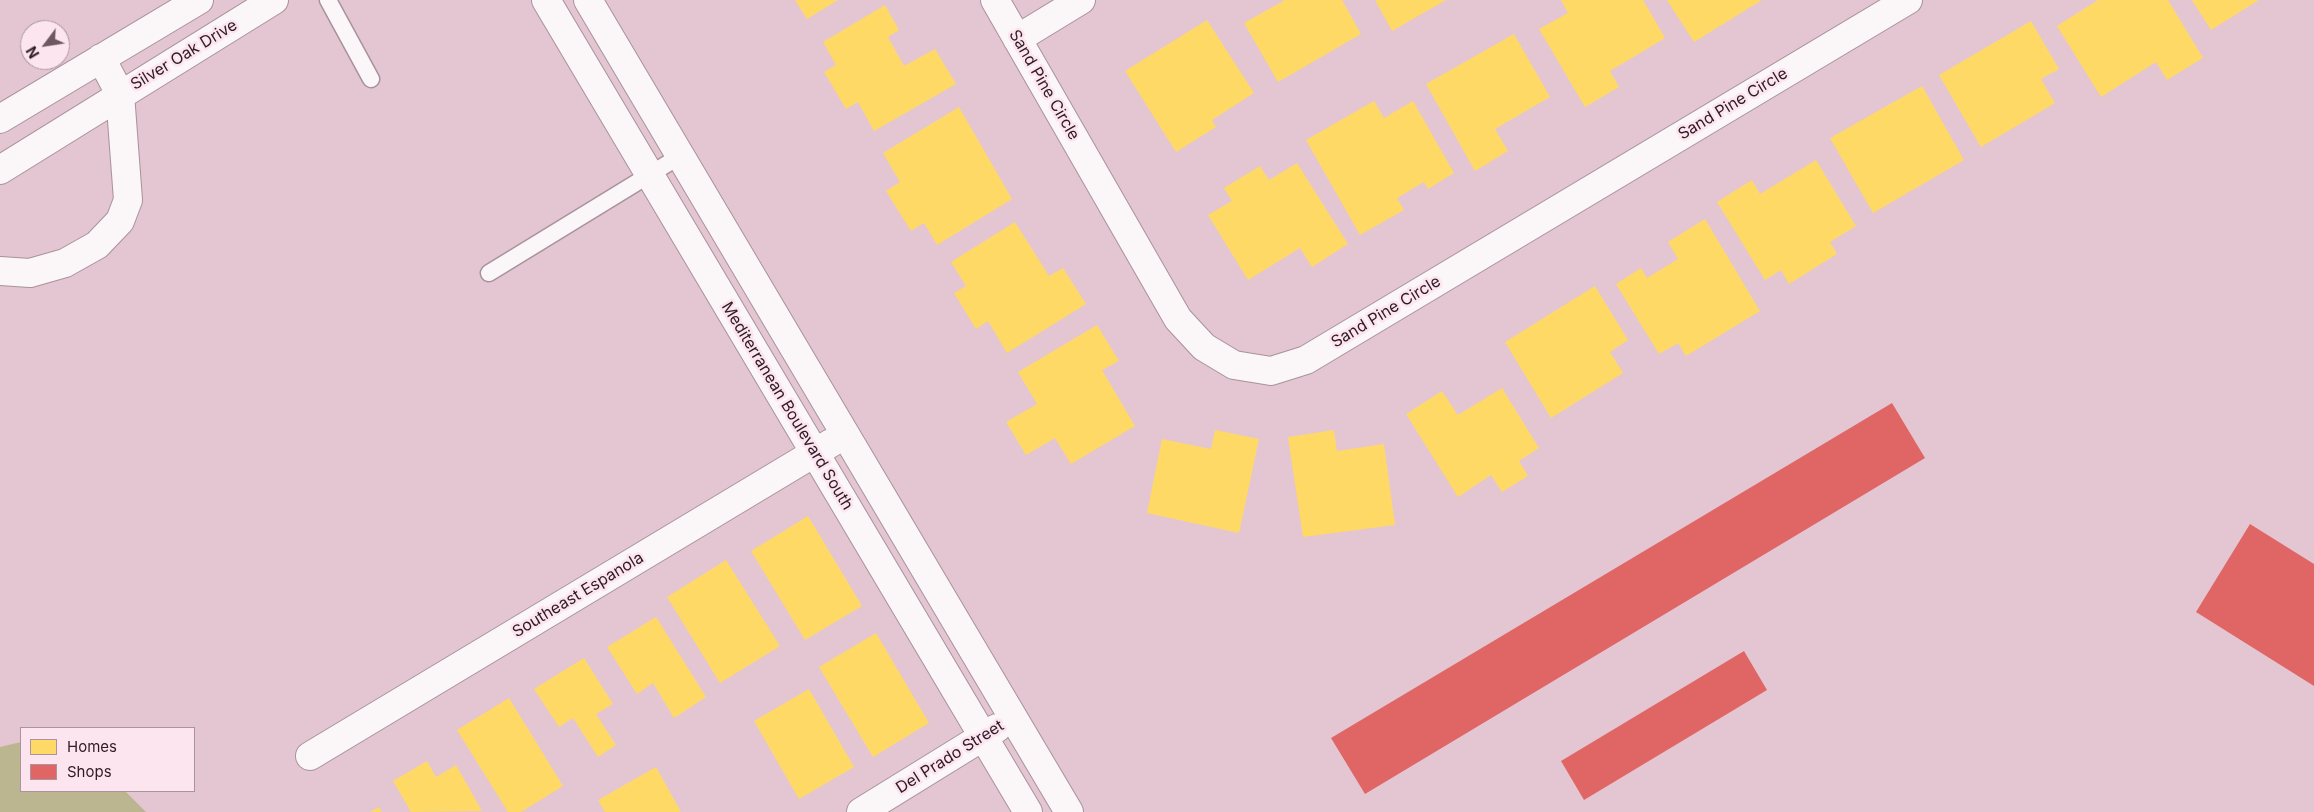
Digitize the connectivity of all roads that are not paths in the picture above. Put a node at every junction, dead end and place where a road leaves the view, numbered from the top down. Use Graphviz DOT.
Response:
graph roads {
  1 [pos="199,0"];
  2 [pos="274,0"];
  3 [pos="328,0"];
  4 [pos="546,0"];
  5 [pos="588,0"];
  6 [pos="995,0"];
  7 [pos="1081,0"];
  8 [pos="1908,0"];
  9 [pos="1017,39"];
  10 [pos="101,58"];
  11 [pos="371,79"];
  12 [pos="120,94"];
  13 [pos="0,119"];
  14 [pos="680,156"];
  15 [pos="0,170"];
  16 [pos="650,174"];
  17 [pos="0,271"];
  18 [pos="489,273"];
  19 [pos="845,434"];
  20 [pos="815,453"];
  21 [pos="1013,718"];
  22 [pos="982,736"];
  23 [pos="310,756"];
  24 [pos="861,812"];
  25 [pos="1028,812"];
  26 [pos="1069,812"];
  1 -- 10 [label="street"];
  2 -- 12 [label="street, Silver Oak Drive"];
  3 -- 11 [label="lane"];
  4 -- 16 [label="street, Mediterranean Boulevard South"];
  5 -- 14 [label="street"];
  6 -- 9 [label="street, Sand Pine Circle"];
  7 -- 9 [label="street"];
  8 -- 9 [label="street, Sand Pine Circle"];
  10 -- 12 [label="street, Silver Oak Drive"];
  10 -- 13 [label="street"];
  12 -- 15 [label="street, Silver Oak Drive"];
  12 -- 17 [label="street, Silver Oak Drive"];
  14 -- 16 [label="lane"];
  14 -- 19 [label="street"];
  16 -- 18 [label="lane"];
  16 -- 20 [label="street, Mediterranean Boulevard South"];
  19 -- 20 [label="street, Southeast Espanola"];
  19 -- 21 [label="street"];
  20 -- 22 [label="street, Mediterranean Boulevard South"];
  20 -- 23 [label="street, Southeast Espanola"];
  21 -- 22 [label="street, Del Prado Street"];
  21 -- 26 [label="street"];
  22 -- 24 [label="street, Del Prado Street"];
  22 -- 25 [label="street, Mediterranean Boulevard South"];
}
